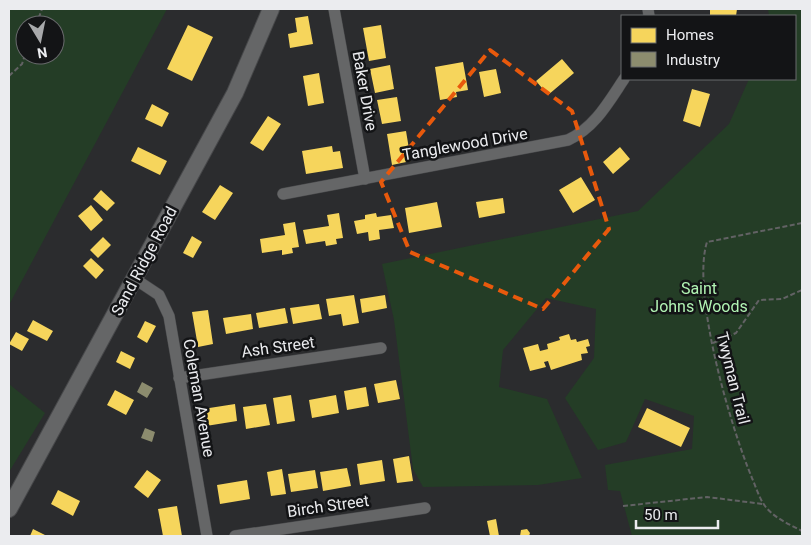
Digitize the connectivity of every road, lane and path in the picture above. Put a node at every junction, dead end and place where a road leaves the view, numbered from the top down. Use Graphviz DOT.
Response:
graph roads {
  1 [pos="271,9"];
  2 [pos="334,9"];
  3 [pos="21,65"];
  4 [pos="9,76"];
  5 [pos="623,80"];
  6 [pos="365,179"];
  7 [pos="284,194"];
  8 [pos="802,223"];
  9 [pos="135,279"];
  10 [pos="802,290"];
  11 [pos="713,343"];
  12 [pos="381,348"];
  13 [pos="179,378"];
  14 [pos="763,504"];
  15 [pos="623,506"];
  16 [pos="426,508"];
  17 [pos="9,509"];
  18 [pos="802,531"];
  19 [pos="207,536"];
  20 [pos="234,536"];
  1 -- 9 [label="street, Sand Ridge Road"];
  2 -- 6 [label="street, Baker Drive"];
  3 -- 4 [label="path"];
  5 -- 6 [label="street, Tanglewood Drive"];
  6 -- 7 [label="street, Tanglewood Drive"];
  8 -- 11 [label="path, Twyman Trail"];
  9 -- 13 [label="street, Coleman Avenue"];
  9 -- 17 [label="street, Sand Ridge Road"];
  10 -- 11 [label="path"];
  11 -- 14 [label="path, Twyman Trail"];
  12 -- 13 [label="street, Ash Street"];
  13 -- 19 [label="street, Coleman Avenue"];
  14 -- 15 [label="path"];
  14 -- 18 [label="path, Twyman Trail"];
  16 -- 20 [label="street, Birch Street"];
}
